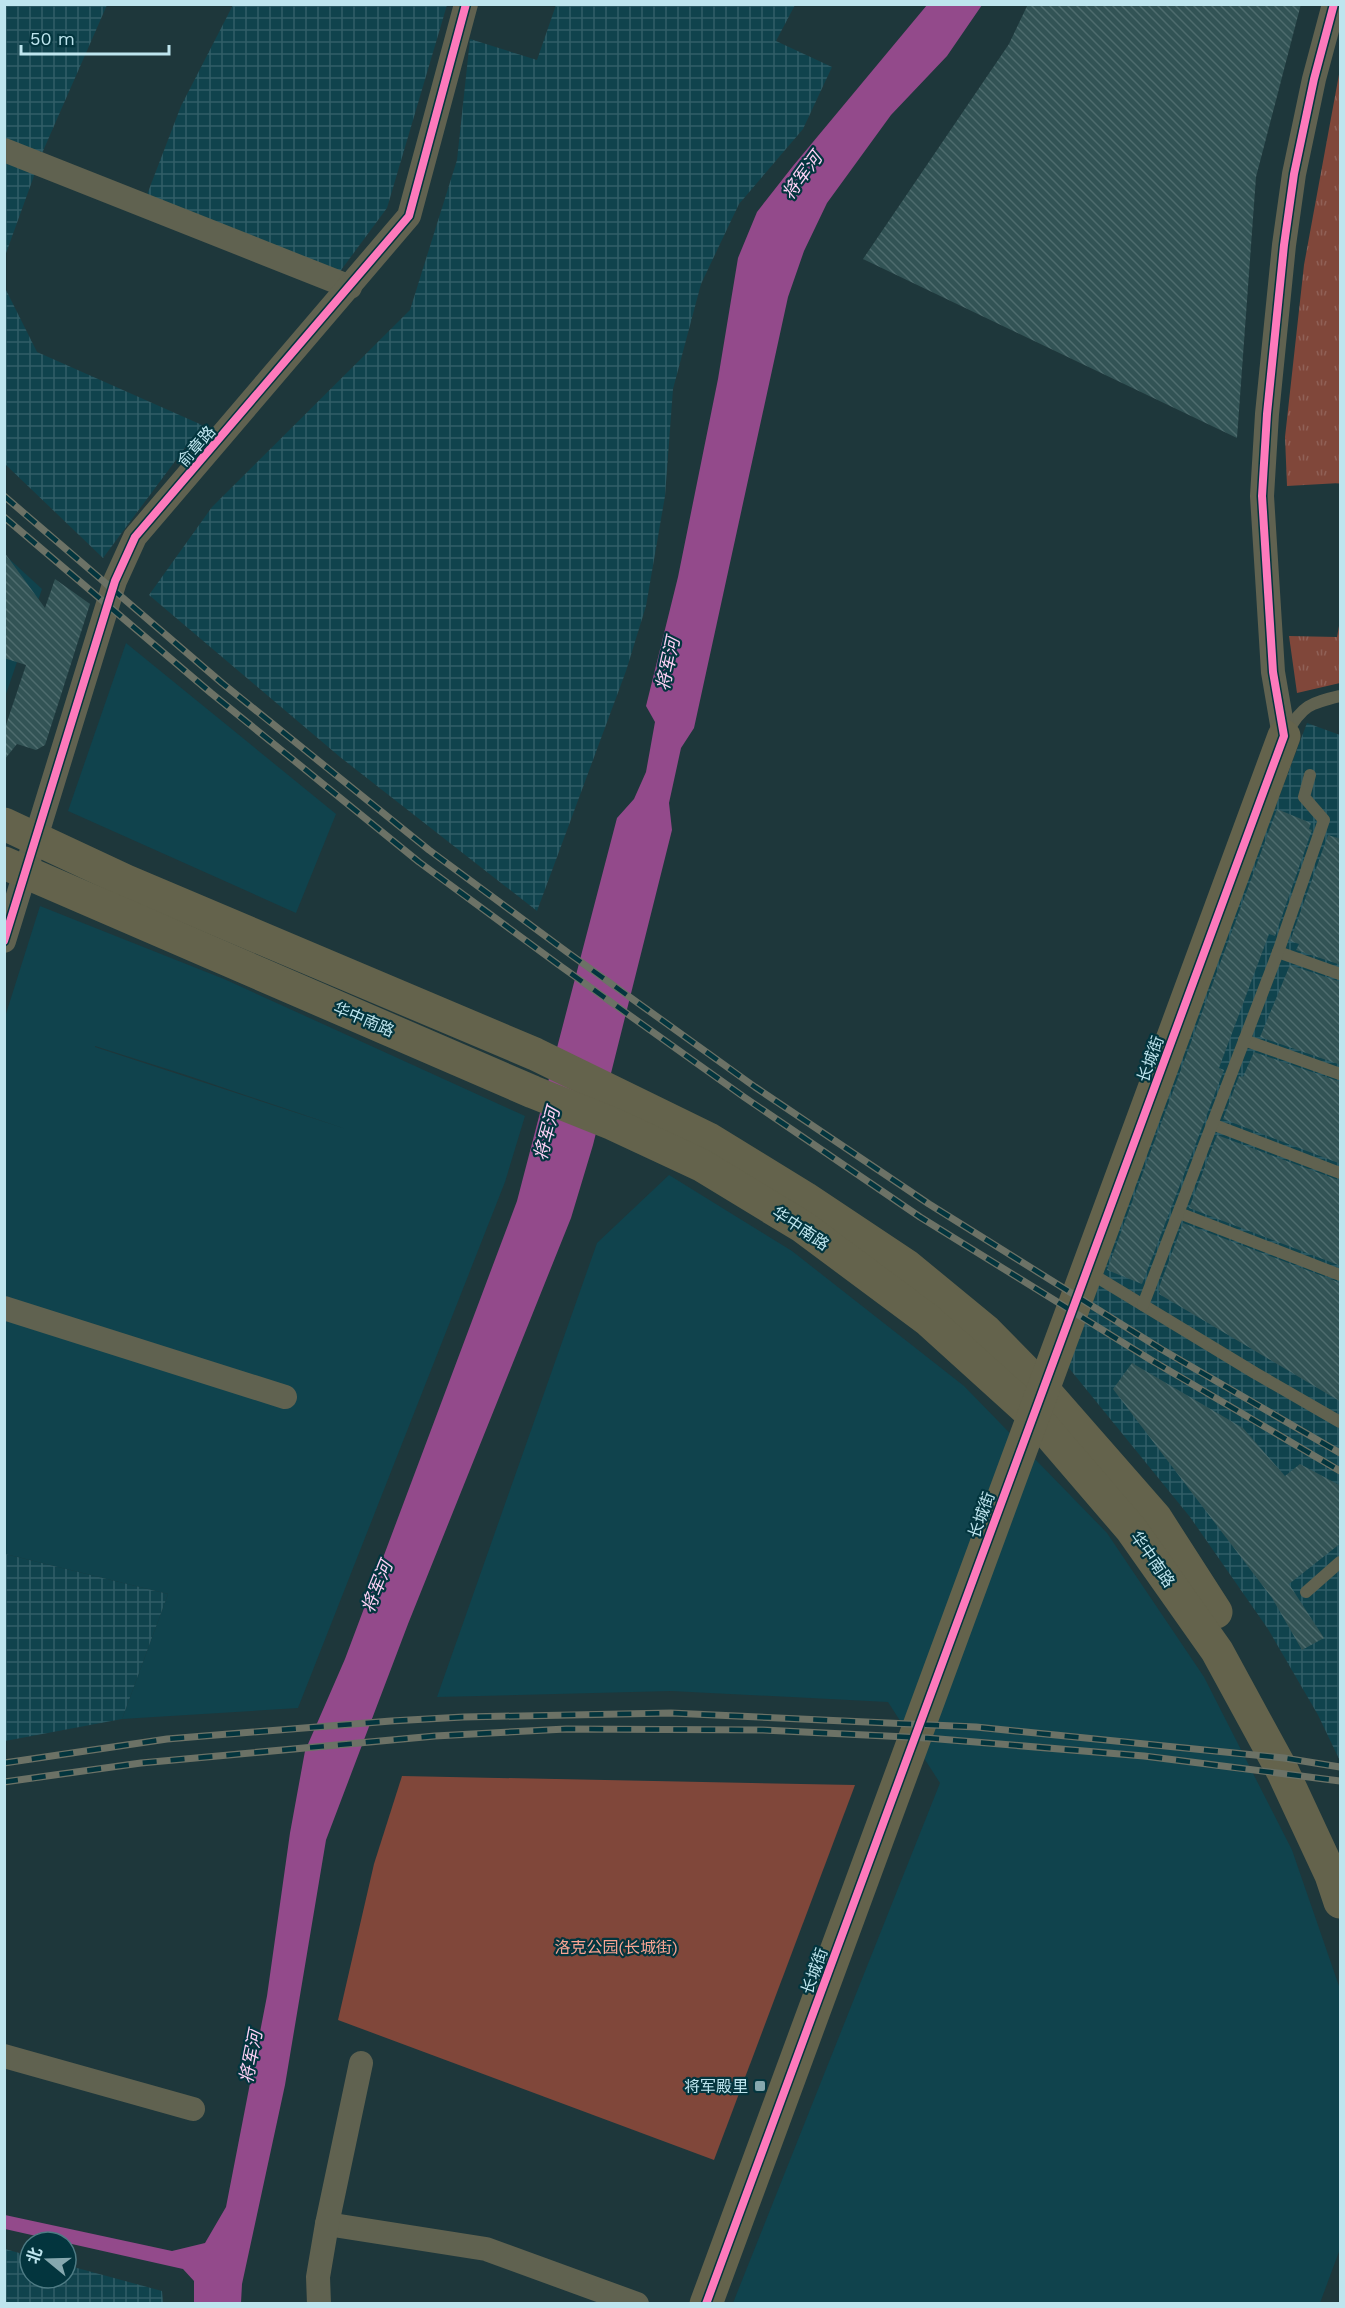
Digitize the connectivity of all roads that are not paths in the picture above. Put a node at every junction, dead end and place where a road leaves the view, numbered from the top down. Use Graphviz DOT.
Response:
graph roads {
  1 [pos="466,4"];
  2 [pos="1334,4"];
  3 [pos="4,150"];
  4 [pos="350,287"];
  5 [pos="1341,696"];
  6 [pos="1284,736"];
  7 [pos="1310,776"];
  8 [pos="4,824"];
  9 [pos="37,839"];
  10 [pos="15,868"];
  11 [pos="4,940"];
  12 [pos="1278,952"];
  13 [pos="1341,974"];
  14 [pos="1244,1040"];
  15 [pos="1341,1074"];
  16 [pos="621,1112"];
  17 [pos="1212,1124"];
  18 [pos="1341,1173"];
  19 [pos="1179,1213"];
  20 [pos="1086,1270"];
  21 [pos="1341,1275"];
  22 [pos="1143,1305"];
  23 [pos="4,1308"];
  24 [pos="285,1397"];
  25 [pos="1037,1401"];
  26 [pos="1341,1422"];
  27 [pos="1341,1562"];
  28 [pos="1306,1592"];
  29 [pos="1341,1843"];
  30 [pos="1341,1902"];
  31 [pos="4,2056"];
  32 [pos="361,2063"];
  33 [pos="193,2109"];
  34 [pos="327,2224"];
  35 [pos="580,2294"];
  36 [pos="319,2304"];
  37 [pos="637,2304"];
  38 [pos="706,2304"];
  1 -- 4 [label="street, 俞章路"];
  2 -- 6 [label="street"];
  3 -- 4 [label="street"];
  4 -- 9 [label="street, 俞章路"];
  5 -- 6 [label="lane"];
  6 -- 20 [label="main road, 长城街"];
  7 -- 12 [label="lane"];
  8 -- 9 [label="main road, 华中南路"];
  9 -- 10 [label="street, 俞章路"];
  9 -- 16 [label="main road, 华中南路"];
  10 -- 11 [label="street, 俞章路"];
  10 -- 16 [label="main road, 华中南路"];
  12 -- 13 [label="lane"];
  12 -- 14 [label="lane"];
  14 -- 15 [label="lane"];
  14 -- 17 [label="lane"];
  16 -- 25 [label="main road, 华中南路"];
  17 -- 18 [label="lane"];
  17 -- 19 [label="lane"];
  19 -- 21 [label="lane"];
  19 -- 22 [label="lane"];
  20 -- 22 [label="lane"];
  20 -- 25 [label="main road, 长城街"];
  22 -- 26 [label="lane"];
  23 -- 24 [label="street"];
  25 -- 29 [label="main road, 华中南路"];
  25 -- 30 [label="main road, 华中南路"];
  25 -- 38 [label="main road, 长城街"];
  27 -- 28 [label="lane"];
  31 -- 33 [label="street"];
  32 -- 34 [label="street"];
  34 -- 35 [label="street"];
  34 -- 36 [label="street"];
  35 -- 37 [label="street"];
}
